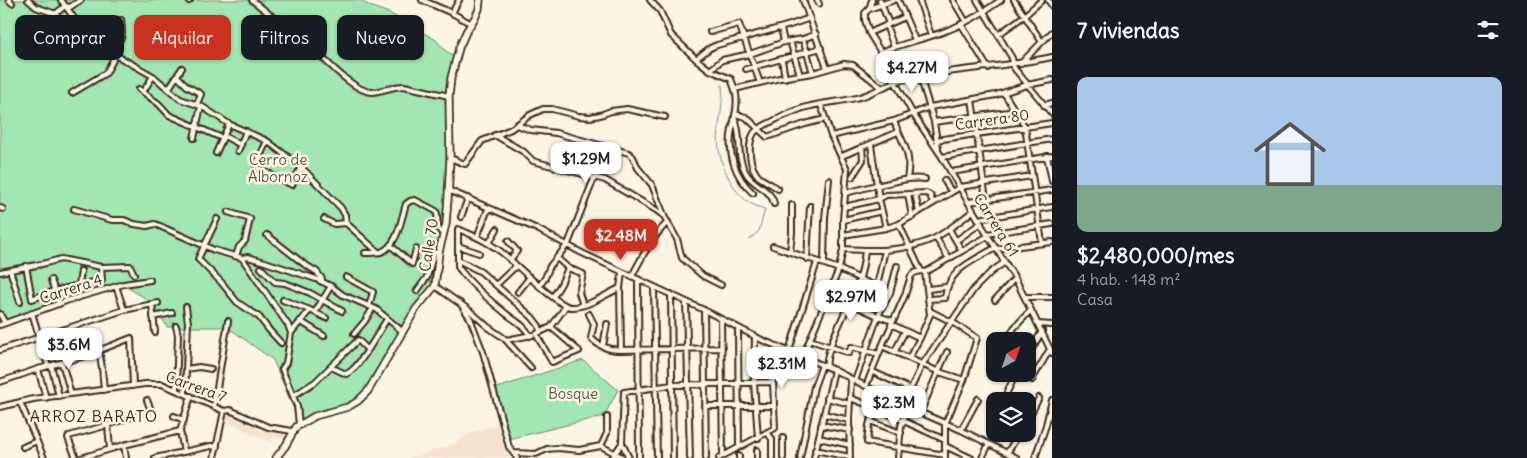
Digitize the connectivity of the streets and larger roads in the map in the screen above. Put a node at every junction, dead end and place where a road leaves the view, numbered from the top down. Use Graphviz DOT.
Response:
graph roads {
  1 [pos="28,0"];
  2 [pos="61,0"];
  3 [pos="81,0"];
  4 [pos="252,0"];
  5 [pos="422,0"];
  6 [pos="459,0"];
  7 [pos="480,0"];
  8 [pos="650,0"];
  9 [pos="803,0"];
  10 [pos="872,0"];
  11 [pos="894,0"];
  12 [pos="898,0"];
  13 [pos="919,0"];
  14 [pos="953,0"];
  15 [pos="977,0"];
  16 [pos="1001,0"];
  17 [pos="1014,0"];
  18 [pos="1042,0"];
  19 [pos="1048,0"];
  20 [pos="881,2"];
  21 [pos="65,6"];
  22 [pos="1052,6"];
  23 [pos="869,9"];
  24 [pos="984,12"];
  25 [pos="452,13"];
  26 [pos="56,14"];
  27 [pos="71,15"];
  28 [pos="1024,16"];
  29 [pos="905,17"];
  30 [pos="810,18"];
  31 [pos="964,23"];
  32 [pos="470,24"];
  33 [pos="887,24"];
  34 [pos="781,28"];
  35 [pos="710,32"];
  36 [pos="1052,32"];
  37 [pos="870,33"];
  38 [pos="816,34"];
  39 [pos="998,34"];
  40 [pos="931,36"];
  41 [pos="744,38"];
  42 [pos="804,39"];
  43 [pos="915,40"];
  44 [pos="790,41"];
  45 [pos="784,42"];
  46 [pos="1042,42"];
  47 [pos="894,47"];
  48 [pos="821,48"];
  49 [pos="807,52"];
  50 [pos="881,52"];
  51 [pos="750,54"];
  52 [pos="795,56"];
  53 [pos="1052,57"];
  54 [pos="114,60"];
  55 [pos="123,60"];
  56 [pos="696,60"];
  57 [pos="782,60"];
  58 [pos="1020,64"];
  59 [pos="1013,65"];
  60 [pos="182,68"];
  61 [pos="755,68"];
  62 [pos="827,68"];
  63 [pos="988,68"];
  64 [pos="746,69"];
  65 [pos="710,70"];
  66 [pos="812,72"];
  67 [pos="800,75"];
  68 [pos="153,76"];
  69 [pos="177,76"];
  70 [pos="920,76"];
  71 [pos="785,78"];
  72 [pos="1052,80"];
  73 [pos="895,82"];
  74 [pos="760,83"];
  75 [pos="1027,86"];
  76 [pos="881,87"];
  77 [pos="169,88"];
  78 [pos="139,89"];
  79 [pos="735,89"];
  80 [pos="144,92"];
  81 [pos="72,93"];
  82 [pos="1004,93"];
  83 [pos="449,96"];
  84 [pos="972,99"];
  85 [pos="1052,103"];
  86 [pos="199,105"];
  87 [pos="821,105"];
  88 [pos="1044,105"];
  89 [pos="930,107"];
  90 [pos="1016,111"];
  91 [pos="735,114"];
  92 [pos="913,114"];
  93 [pos="1052,114"];
  94 [pos="666,117"];
  95 [pos="974,117"];
  96 [pos="825,119"];
  97 [pos="735,120"];
  98 [pos="894,121"];
  99 [pos="934,122"];
  100 [pos="1052,123"];
  101 [pos="229,124"];
  102 [pos="196,125"];
  103 [pos="517,125"];
  104 [pos="1025,127"];
  105 [pos="759,128"];
  106 [pos="246,131"];
  107 [pos="898,132"];
  108 [pos="976,134"];
  109 [pos="495,135"];
  110 [pos="831,136"];
  111 [pos="223,137"];
  112 [pos="194,138"];
  113 [pos="1052,139"];
  114 [pos="936,140"];
  115 [pos="267,141"];
  116 [pos="1027,143"];
  117 [pos="241,145"];
  118 [pos="871,145"];
  119 [pos="609,147"];
  120 [pos="862,147"];
  121 [pos="978,150"];
  122 [pos="238,151"];
  123 [pos="216,153"];
  124 [pos="842,156"];
  125 [pos="1050,156"];
  126 [pos="942,157"];
  127 [pos="450,158"];
  128 [pos="1029,159"];
  129 [pos="301,167"];
  130 [pos="981,167"];
  131 [pos="951,172"];
  132 [pos="594,176"];
  133 [pos="1032,176"];
  134 [pos="852,177"];
  135 [pos="908,179"];
  136 [pos="926,179"];
  137 [pos="829,180"];
  138 [pos="944,180"];
  139 [pos="1052,181"];
  140 [pos="984,183"];
  141 [pos="876,186"];
  142 [pos="960,187"];
  143 [pos="778,189"];
  144 [pos="448,190"];
  145 [pos="1052,190"];
  146 [pos="951,191"];
  147 [pos="754,193"];
  148 [pos="846,193"];
  149 [pos="1034,193"];
  150 [pos="908,194"];
  151 [pos="915,194"];
  152 [pos="468,198"];
  153 [pos="879,199"];
  154 [pos="986,200"];
  155 [pos="969,202"];
  156 [pos="933,203"];
  157 [pos="774,204"];
  158 [pos="792,206"];
  159 [pos="810,206"];
  160 [pos="1052,207"];
  161 [pos="488,208"];
  162 [pos="844,208"];
  163 [pos="74,209"];
  164 [pos="1036,210"];
  165 [pos="882,211"];
  166 [pos="973,211"];
  167 [pos="228,212"];
  168 [pos="919,212"];
  169 [pos="664,216"];
  170 [pos="461,217"];
  171 [pos="912,217"];
  172 [pos="217,219"];
  173 [pos="324,219"];
  174 [pos="843,220"];
  175 [pos="979,221"];
  176 [pos="668,222"];
  177 [pos="346,223"];
  178 [pos="899,224"];
  179 [pos="1052,224"];
  180 [pos="1039,226"];
  181 [pos="886,228"];
  182 [pos="949,228"];
  183 [pos="496,229"];
  184 [pos="444,234"];
  185 [pos="267,235"];
  186 [pos="843,235"];
  187 [pos="987,235"];
  188 [pos="477,237"];
  189 [pos="936,238"];
  190 [pos="956,240"];
  191 [pos="508,241"];
  192 [pos="1052,242"];
  193 [pos="489,243"];
  194 [pos="1042,243"];
  195 [pos="568,244"];
  196 [pos="390,245"];
  197 [pos="203,246"];
  198 [pos="458,246"];
  199 [pos="772,246"];
  200 [pos="909,248"];
  201 [pos="416,249"];
  202 [pos="843,249"];
  203 [pos="996,249"];
  204 [pos="866,250"];
  205 [pos="885,250"];
  206 [pos="962,251"];
  207 [pos="378,252"];
  208 [pos="439,252"];
  209 [pos="479,252"];
  210 [pos="790,252"];
  211 [pos="365,254"];
  212 [pos="83,256"];
  213 [pos="236,256"];
  214 [pos="242,258"];
  215 [pos="557,258"];
  216 [pos="806,259"];
  217 [pos="949,259"];
  218 [pos="458,260"];
  219 [pos="510,260"];
  220 [pos="265,262"];
  221 [pos="817,262"];
  222 [pos="1005,262"];
  223 [pos="83,263"];
  224 [pos="824,263"];
  225 [pos="26,266"];
  226 [pos="516,266"];
  227 [pos="897,266"];
  228 [pos="101,267"];
  229 [pos="261,268"];
  230 [pos="568,268"];
  231 [pos="839,269"];
  232 [pos="10,270"];
  233 [pos="81,271"];
  234 [pos="923,271"];
  235 [pos="0,272"];
  236 [pos="622,272"];
  237 [pos="134,274"];
  238 [pos="254,276"];
  239 [pos="632,276"];
  240 [pos="346,277"];
  241 [pos="530,277"];
  242 [pos="860,278"];
  243 [pos="1015,278"];
  244 [pos="638,279"];
  245 [pos="51,280"];
  246 [pos="150,280"];
  247 [pos="322,282"];
  248 [pos="79,285"];
  249 [pos="496,285"];
  250 [pos="540,285"];
  251 [pos="721,285"];
  252 [pos="116,286"];
  253 [pos="331,286"];
  254 [pos="435,286"];
  255 [pos="876,286"];
  256 [pos="654,287"];
  257 [pos="946,287"];
  258 [pos="620,288"];
  259 [pos="928,289"];
  260 [pos="54,291"];
  261 [pos="417,291"];
  262 [pos="518,292"];
  263 [pos="890,293"];
  264 [pos="670,294"];
  265 [pos="829,294"];
  266 [pos="553,297"];
  267 [pos="1025,297"];
  268 [pos="1052,297"];
  269 [pos="929,299"];
  270 [pos="283,300"];
  271 [pos="994,300"];
  272 [pos="322,301"];
  273 [pos="20,302"];
  274 [pos="158,302"];
  275 [pos="686,302"];
  276 [pos="848,302"];
  277 [pos="460,303"];
  278 [pos="59,304"];
  279 [pos="152,304"];
  280 [pos="583,304"];
  281 [pos="186,306"];
  282 [pos="566,306"];
  283 [pos="371,307"];
  284 [pos="864,309"];
  285 [pos="124,310"];
  286 [pos="704,310"];
  287 [pos="1031,310"];
  288 [pos="312,311"];
  289 [pos="342,311"];
  290 [pos="930,311"];
  291 [pos="32,313"];
  292 [pos="172,313"];
  293 [pos="0,314"];
  294 [pos="589,314"];
  295 [pos="878,316"];
  296 [pos="153,317"];
  297 [pos="326,318"];
  298 [pos="387,319"];
  299 [pos="722,319"];
  300 [pos="228,321"];
  301 [pos="300,321"];
  302 [pos="952,322"];
  303 [pos="892,323"];
  304 [pos="2,324"];
  305 [pos="606,324"];
  306 [pos="1038,324"];
  307 [pos="1052,325"];
  308 [pos="176,326"];
  309 [pos="551,327"];
  310 [pos="738,329"];
  311 [pos="906,331"];
  312 [pos="1042,331"];
  313 [pos="155,332"];
  314 [pos="403,332"];
  315 [pos="1012,332"];
  316 [pos="291,333"];
  317 [pos="538,333"];
  318 [pos="354,334"];
  319 [pos="324,336"];
  320 [pos="530,336"];
  321 [pos="755,336"];
  322 [pos="39,338"];
  323 [pos="920,338"];
  324 [pos="506,340"];
  325 [pos="810,340"];
  326 [pos="1036,340"];
  327 [pos="281,342"];
  328 [pos="603,346"];
  329 [pos="777,346"];
  330 [pos="831,346"];
  331 [pos="882,346"];
  332 [pos="367,348"];
  333 [pos="722,348"];
  334 [pos="638,349"];
  335 [pos="655,349"];
  336 [pos="704,349"];
  337 [pos="0,350"];
  338 [pos="99,350"];
  339 [pos="621,350"];
  340 [pos="672,350"];
  341 [pos="688,350"];
  342 [pos="865,350"];
  343 [pos="1051,350"];
  344 [pos="789,351"];
  345 [pos="896,351"];
  346 [pos="947,352"];
  347 [pos="879,354"];
  348 [pos="803,356"];
  349 [pos="909,358"];
  350 [pos="62,362"];
  351 [pos="822,365"];
  352 [pos="922,365"];
  353 [pos="49,366"];
  354 [pos="331,367"];
  355 [pos="827,367"];
  356 [pos="211,368"];
  357 [pos="531,368"];
  358 [pos="38,369"];
  359 [pos="186,370"];
  360 [pos="834,370"];
  361 [pos="872,372"];
  362 [pos="938,372"];
  363 [pos="1036,374"];
  364 [pos="853,380"];
  365 [pos="964,380"];
  366 [pos="0,382"];
  367 [pos="773,382"];
  368 [pos="1012,382"];
  369 [pos="704,383"];
  370 [pos="722,383"];
  371 [pos="738,383"];
  372 [pos="754,383"];
  373 [pos="688,384"];
  374 [pos="672,385"];
  375 [pos="133,386"];
  376 [pos="656,386"];
  377 [pos="866,386"];
  378 [pos="176,389"];
  379 [pos="910,389"];
  380 [pos="104,390"];
  381 [pos="639,390"];
  382 [pos="1007,392"];
  383 [pos="185,393"];
  384 [pos="71,394"];
  385 [pos="882,394"];
  386 [pos="59,396"];
  387 [pos="191,396"];
  388 [pos="293,396"];
  389 [pos="46,398"];
  390 [pos="826,398"];
  391 [pos="850,398"];
  392 [pos="1040,398"];
  393 [pos="978,399"];
  394 [pos="147,400"];
  395 [pos="1052,400"];
  396 [pos="20,402"];
  397 [pos="850,404"];
  398 [pos="903,405"];
  399 [pos="1036,405"];
  400 [pos="0,406"];
  401 [pos="214,406"];
  402 [pos="705,406"];
  403 [pos="755,406"];
  404 [pos="773,406"];
  405 [pos="722,407"];
  406 [pos="738,407"];
  407 [pos="908,407"];
  408 [pos="876,408"];
  409 [pos="1051,408"];
  410 [pos="224,411"];
  411 [pos="920,413"];
  412 [pos="824,414"];
  413 [pos="174,416"];
  414 [pos="607,417"];
  415 [pos="184,420"];
  416 [pos="849,420"];
  417 [pos="870,421"];
  418 [pos="903,422"];
  419 [pos="945,424"];
  420 [pos="108,425"];
  421 [pos="299,425"];
  422 [pos="821,425"];
  423 [pos="1046,425"];
  424 [pos="1052,428"];
  425 [pos="850,430"];
  426 [pos="962,430"];
  427 [pos="180,431"];
  428 [pos="292,431"];
  429 [pos="767,432"];
  430 [pos="901,433"];
  431 [pos="758,438"];
  432 [pos="783,438"];
  433 [pos="819,438"];
  434 [pos="945,440"];
  435 [pos="37,441"];
  436 [pos="1014,442"];
  437 [pos="622,444"];
  438 [pos="989,444"];
  439 [pos="124,445"];
  440 [pos="850,445"];
  441 [pos="601,446"];
  442 [pos="945,446"];
  443 [pos="23,447"];
  444 [pos="217,447"];
  445 [pos="739,447"];
  446 [pos="899,447"];
  447 [pos="110,449"];
  448 [pos="757,450"];
  449 [pos="815,450"];
  450 [pos="184,452"];
  451 [pos="514,453"];
  452 [pos="615,453"];
  453 [pos="1007,453"];
  454 [pos="945,456"];
  455 [pos="721,457"];
  456 [pos="44,458"];
  457 [pos="76,458"];
  458 [pos="82,458"];
  459 [pos="126,458"];
  460 [pos="155,458"];
  461 [pos="214,458"];
  462 [pos="276,458"];
  463 [pos="517,458"];
  464 [pos="612,458"];
  465 [pos="624,458"];
  466 [pos="629,458"];
  467 [pos="639,458"];
  468 [pos="657,458"];
  469 [pos="673,458"];
  470 [pos="690,458"];
  471 [pos="706,458"];
  472 [pos="757,458"];
  473 [pos="772,458"];
  474 [pos="783,458"];
  475 [pos="800,458"];
  476 [pos="814,458"];
  477 [pos="850,458"];
  478 [pos="898,458"];
  479 [pos="971,458"];
  480 [pos="982,458"];
  481 [pos="1017,458"];
  482 [pos="1035,458"];
  1 -- 26 [label="street"];
  2 -- 21 [label="street"];
  3 -- 21 [label="street"];
  4 -- 83 [label="street"];
  5 -- 25 [label="street"];
  6 -- 25 [label="street"];
  7 -- 32 [label="street, Calle 70"];
  8 -- 56 [label="street"];
  9 -- 30 [label="street"];
  10 -- 23 [label="street"];
  11 -- 20 [label="street"];
  12 -- 29 [label="street"];
  13 -- 40 [label="street"];
  14 -- 31 [label="street"];
  15 -- 24 [label="street"];
  16 -- 24 [label="street"];
  17 -- 28 [label="street"];
  18 -- 28 [label="street"];
  19 -- 22 [label="street"];
  20 -- 23 [label="street"];
  20 -- 33 [label="street"];
  21 -- 26 [label="street"];
  21 -- 27 [label="street"];
  23 -- 37 [label="street"];
  24 -- 31 [label="street"];
  24 -- 39 [label="street"];
  25 -- 32 [label="street"];
  28 -- 39 [label="street"];
  28 -- 46 [label="street"];
  29 -- 33 [label="street"];
  29 -- 43 [label="street"];
  30 -- 34 [label="street"];
  30 -- 38 [label="street"];
  31 -- 40 [label="street"];
  31 -- 63 [label="street"];
  32 -- 83 [label="street, Calle 70"];
  33 -- 37 [label="street"];
  33 -- 47 [label="street"];
  34 -- 41 [label="street"];
  34 -- 45 [label="street"];
  35 -- 41 [label="street"];
  36 -- 46 [label="street"];
  37 -- 50 [label="street, Carrera 61"];
  38 -- 42 [label="street"];
  38 -- 48 [label="street"];
  39 -- 59 [label="street"];
  40 -- 43 [label="street"];
  41 -- 51 [label="street"];
  41 -- 56 [label="street"];
  42 -- 44 [label="street"];
  42 -- 49 [label="street"];
  43 -- 47 [label="street"];
  44 -- 45 [label="street"];
  44 -- 52 [label="street"];
  45 -- 51 [label="street"];
  46 -- 58 [label="street"];
  47 -- 50 [label="street"];
  48 -- 49 [label="street"];
  48 -- 62 [label="street"];
  49 -- 52 [label="street"];
  49 -- 66 [label="street"];
  50 -- 73 [label="street, Carrera 61"];
  51 -- 61 [label="street"];
  51 -- 65 [label="street"];
  52 -- 57 [label="street"];
  52 -- 67 [label="street"];
  53 -- 58 [label="street"];
  54 -- 81 [label="street"];
  55 -- 68 [label="street"];
  56 -- 65 [label="street"];
  57 -- 61 [label="street"];
  57 -- 71 [label="street"];
  58 -- 59 [label="street"];
  59 -- 63 [label="street"];
  59 -- 75 [label="street"];
  60 -- 69 [label="street"];
  61 -- 64 [label="street"];
  61 -- 74 [label="street"];
  62 -- 66 [label="street"];
  62 -- 76 [label="street"];
  63 -- 70 [label="street"];
  65 -- 79 [label="street"];
  66 -- 67 [label="street"];
  67 -- 71 [label="street"];
  68 -- 77 [label="street"];
  68 -- 80 [label="street"];
  69 -- 77 [label="street"];
  69 -- 86 [label="street"];
  70 -- 73 [label="street"];
  70 -- 89 [label="street"];
  71 -- 74 [label="street"];
  72 -- 75 [label="street"];
  73 -- 76 [label="street"];
  73 -- 92 [label="street, Carrera 61"];
  74 -- 79 [label="street"];
  75 -- 82 [label="street"];
  75 -- 88 [label="street"];
  76 -- 87 [label="street"];
  77 -- 86 [label="street"];
  78 -- 80 [label="street"];
  79 -- 91 [label="street"];
  80 -- 102 [label="street"];
  82 -- 84 [label="street"];
  82 -- 90 [label="street"];
  83 -- 127 [label="street, Calle 70"];
  84 -- 89 [label="street"];
  84 -- 95 [label="street"];
  85 -- 88 [label="street"];
  86 -- 101 [label="street"];
  86 -- 102 [label="street"];
  87 -- 96 [label="street"];
  87 -- 105 [label="street"];
  88 -- 93 [label="street"];
  89 -- 92 [label="street"];
  89 -- 99 [label="street"];
  90 -- 95 [label="street"];
  90 -- 104 [label="street"];
  91 -- 97 [label="street"];
  91 -- 105 [label="street"];
  92 -- 98 [label="street"];
  92 -- 126 [label="street, Carrera 61"];
  94 -- 103 [label="street"];
  95 -- 99 [label="street"];
  95 -- 108 [label="street"];
  96 -- 105 [label="street"];
  96 -- 110 [label="street"];
  97 -- 147 [label="street"];
  97 -- 157 [label="street"];
  98 -- 107 [label="street"];
  98 -- 110 [label="street"];
  99 -- 114 [label="street"];
  100 -- 104 [label="street, Carrera 80"];
  101 -- 106 [label="street"];
  101 -- 111 [label="street"];
  102 -- 111 [label="street"];
  102 -- 112 [label="street"];
  103 -- 109 [label="street"];
  103 -- 119 [label="street"];
  104 -- 108 [label="street, Carrera 80"];
  104 -- 116 [label="street"];
  105 -- 143 [label="street"];
  106 -- 115 [label="street"];
  106 -- 117 [label="street"];
  107 -- 118 [label="street"];
  107 -- 135 [label="street"];
  108 -- 114 [label="street, Carrera 80"];
  108 -- 121 [label="street"];
  109 -- 127 [label="street"];
  109 -- 132 [label="street"];
  110 -- 124 [label="street"];
  111 -- 117 [label="street"];
  111 -- 123 [label="street"];
  113 -- 116 [label="street"];
  114 -- 126 [label="street"];
  115 -- 129 [label="street"];
  115 -- 129 [label="street"];
  116 -- 121 [label="street"];
  116 -- 128 [label="street"];
  117 -- 122 [label="street"];
  118 -- 120 [label="street"];
  118 -- 141 [label="street"];
  119 -- 132 [label="street"];
  119 -- 169 [label="street"];
  120 -- 124 [label="street"];
  120 -- 134 [label="street"];
  121 -- 126 [label="street"];
  121 -- 130 [label="street"];
  124 -- 148 [label="street"];
  125 -- 128 [label="street"];
  125 -- 139 [label="street"];
  126 -- 131 [label="street, Carrera 61"];
  127 -- 144 [label="street, Calle 70"];
  128 -- 130 [label="street"];
  128 -- 133 [label="street"];
  129 -- 177 [label="street"];
  130 -- 131 [label="street"];
  130 -- 140 [label="street"];
  131 -- 142 [label="street, Carrera 61"];
  132 -- 169 [label="street"];
  132 -- 195 [label="street"];
  133 -- 140 [label="street"];
  133 -- 149 [label="street"];
  135 -- 136 [label="street"];
  135 -- 141 [label="street"];
  137 -- 224 [label="street"];
  138 -- 146 [label="street"];
  140 -- 142 [label="street"];
  140 -- 154 [label="street"];
  141 -- 148 [label="street"];
  141 -- 153 [label="street"];
  142 -- 146 [label="street"];
  142 -- 155 [label="street, Carrera 61"];
  144 -- 152 [label="street"];
  144 -- 184 [label="street, Calle 70"];
  145 -- 149 [label="street"];
  146 -- 156 [label="street"];
  148 -- 162 [label="street"];
  149 -- 154 [label="street"];
  149 -- 164 [label="street"];
  150 -- 151 [label="street"];
  150 -- 153 [label="street"];
  150 -- 171 [label="street"];
  151 -- 156 [label="street"];
  151 -- 168 [label="street"];
  152 -- 161 [label="street"];
  152 -- 170 [label="street"];
  153 -- 162 [label="street"];
  153 -- 165 [label="street"];
  154 -- 155 [label="street"];
  155 -- 166 [label="street, Carrera 61"];
  156 -- 168 [label="street"];
  158 -- 210 [label="street"];
  159 -- 216 [label="street"];
  160 -- 164 [label="street"];
  161 -- 188 [label="street"];
  161 -- 195 [label="street"];
  162 -- 174 [label="street"];
  163 -- 197 [label="street"];
  164 -- 175 [label="street"];
  164 -- 180 [label="street"];
  165 -- 174 [label="street"];
  165 -- 181 [label="street"];
  166 -- 175 [label="street, Carrera 61"];
  166 -- 182 [label="street"];
  167 -- 213 [label="street"];
  168 -- 171 [label="street"];
  169 -- 176 [label="street"];
  171 -- 178 [label="street"];
  172 -- 197 [label="street"];
  173 -- 177 [label="street"];
  174 -- 186 [label="street"];
  175 -- 187 [label="street, Carrera 61"];
  175 -- 190 [label="street"];
  176 -- 239 [label="street"];
  176 -- 251 [label="street"];
  177 -- 207 [label="street"];
  178 -- 181 [label="street"];
  178 -- 200 [label="street"];
  179 -- 180 [label="street"];
  180 -- 187 [label="street"];
  180 -- 194 [label="street"];
  181 -- 186 [label="street"];
  182 -- 189 [label="street"];
  182 -- 190 [label="street"];
  183 -- 193 [label="street"];
  184 -- 196 [label="street"];
  184 -- 208 [label="street, Calle 70"];
  185 -- 247 [label="street"];
  186 -- 202 [label="street"];
  187 -- 203 [label="street, Carrera 61"];
  187 -- 206 [label="street"];
  188 -- 193 [label="street"];
  188 -- 198 [label="street"];
  189 -- 200 [label="street"];
  189 -- 217 [label="street"];
  190 -- 206 [label="street"];
  191 -- 219 [label="street"];
  192 -- 194 [label="street"];
  193 -- 219 [label="street"];
  194 -- 203 [label="street"];
  195 -- 215 [label="street"];
  195 -- 236 [label="street"];
  196 -- 201 [label="street"];
  196 -- 207 [label="street"];
  197 -- 213 [label="street"];
  197 -- 327 [label="street"];
  198 -- 209 [label="street"];
  198 -- 218 [label="street"];
  199 -- 210 [label="street"];
  200 -- 205 [label="street"];
  200 -- 234 [label="street"];
  202 -- 204 [label="street"];
  202 -- 231 [label="street"];
  203 -- 222 [label="street, Carrera 61"];
  203 -- 257 [label="street"];
  204 -- 205 [label="street"];
  204 -- 242 [label="street"];
  205 -- 255 [label="street"];
  206 -- 217 [label="street"];
  207 -- 211 [label="street"];
  208 -- 254 [label="street, Calle 70"];
  208 -- 261 [label="street"];
  210 -- 216 [label="street"];
  212 -- 223 [label="street"];
  213 -- 214 [label="street"];
  214 -- 220 [label="street"];
  214 -- 238 [label="street"];
  215 -- 230 [label="street"];
  215 -- 250 [label="street"];
  216 -- 221 [label="street"];
  217 -- 234 [label="street"];
  218 -- 249 [label="street"];
  218 -- 320 [label="street"];
  219 -- 226 [label="street"];
  220 -- 229 [label="street"];
  220 -- 247 [label="street"];
  221 -- 224 [label="street"];
  221 -- 344 [label="street"];
  222 -- 243 [label="street, Carrera 61"];
  222 -- 302 [label="street"];
  223 -- 225 [label="street"];
  223 -- 228 [label="street"];
  224 -- 231 [label="street"];
  225 -- 232 [label="street"];
  225 -- 260 [label="street"];
  226 -- 241 [label="street"];
  226 -- 249 [label="street"];
  227 -- 263 [label="street"];
  228 -- 237 [label="street"];
  228 -- 248 [label="street"];
  229 -- 238 [label="street"];
  229 -- 272 [label="street"];
  230 -- 266 [label="street"];
  230 -- 280 [label="street"];
  231 -- 242 [label="street"];
  231 -- 265 [label="street"];
  232 -- 235 [label="street"];
  232 -- 273 [label="street"];
  233 -- 248 [label="street"];
  234 -- 259 [label="street"];
  234 -- 303 [label="street"];
  236 -- 239 [label="street"];
  236 -- 258 [label="street"];
  238 -- 316 [label="street"];
  239 -- 244 [label="street"];
  240 -- 283 [label="street"];
  241 -- 250 [label="street"];
  241 -- 262 [label="street"];
  242 -- 255 [label="street"];
  242 -- 276 [label="street"];
  243 -- 267 [label="street, Carrera 61"];
  243 -- 271 [label="street"];
  244 -- 256 [label="street"];
  244 -- 334 [label="street"];
  245 -- 260 [label="street"];
  246 -- 252 [label="street, Carrera 4"];
  247 -- 253 [label="street"];
  248 -- 260 [label="street"];
  249 -- 317 [label="street"];
  250 -- 266 [label="street"];
  252 -- 278 [label="street, Carrera 4"];
  252 -- 285 [label="street"];
  253 -- 272 [label="street"];
  253 -- 283 [label="street"];
  254 -- 277 [label="street"];
  254 -- 314 [label="street, Calle 70"];
  255 -- 263 [label="street"];
  255 -- 284 [label="street"];
  256 -- 264 [label="street"];
  256 -- 335 [label="street"];
  257 -- 259 [label="street"];
  257 -- 269 [label="street"];
  258 -- 280 [label="street"];
  258 -- 339 [label="street"];
  259 -- 269 [label="street"];
  260 -- 278 [label="street"];
  263 -- 295 [label="street"];
  264 -- 275 [label="street"];
  264 -- 340 [label="street"];
  265 -- 276 [label="street"];
  265 -- 325 [label="street"];
  266 -- 282 [label="street"];
  267 -- 268 [label="street"];
  267 -- 287 [label="street, Carrera 61"];
  269 -- 290 [label="street"];
  270 -- 288 [label="street"];
  272 -- 288 [label="street"];
  272 -- 289 [label="street"];
  274 -- 279 [label="street"];
  275 -- 286 [label="street"];
  275 -- 341 [label="street"];
  276 -- 284 [label="street"];
  276 -- 330 [label="street"];
  277 -- 324 [label="street"];
  277 -- 451 [label="street"];
  278 -- 291 [label="street, Carrera 4"];
  279 -- 285 [label="street"];
  279 -- 296 [label="street"];
  280 -- 282 [label="street"];
  281 -- 359 [label="street"];
  282 -- 309 [label="street"];
  283 -- 298 [label="street"];
  283 -- 318 [label="street"];
  284 -- 295 [label="street"];
  285 -- 322 [label="street"];
  286 -- 299 [label="street"];
  286 -- 336 [label="street"];
  287 -- 306 [label="street, Carrera 61"];
  287 -- 315 [label="street"];
  288 -- 297 [label="street"];
  288 -- 301 [label="street"];
  290 -- 302 [label="street"];
  290 -- 323 [label="street"];
  291 -- 304 [label="street, Carrera 4"];
  291 -- 322 [label="street"];
  292 -- 296 [label="street"];
  293 -- 304 [label="street"];
  294 -- 328 [label="street"];
  295 -- 303 [label="street"];
  295 -- 342 [label="street"];
  296 -- 313 [label="street"];
  298 -- 314 [label="street"];
  298 -- 332 [label="street"];
  299 -- 310 [label="street"];
  299 -- 333 [label="street"];
  300 -- 401 [label="street"];
  301 -- 316 [label="street"];
  301 -- 319 [label="street"];
  302 -- 352 [label="street"];
  302 -- 365 [label="street"];
  303 -- 311 [label="street"];
  303 -- 331 [label="street"];
  305 -- 328 [label="street"];
  306 -- 307 [label="street"];
  306 -- 312 [label="street, Carrera 61"];
  308 -- 378 [label="street"];
  309 -- 317 [label="street"];
  309 -- 317 [label="street"];
  310 -- 321 [label="street"];
  310 -- 371 [label="street"];
  311 -- 323 [label="street"];
  311 -- 345 [label="street"];
  312 -- 326 [label="street"];
  312 -- 343 [label="street, Carrera 61"];
  314 -- 421 [label="street, Calle 70"];
  316 -- 388 [label="street"];
  317 -- 320 [label="street"];
  320 -- 324 [label="street"];
  321 -- 329 [label="street"];
  321 -- 372 [label="street"];
  322 -- 337 [label="street"];
  322 -- 353 [label="street"];
  323 -- 349 [label="street"];
  324 -- 357 [label="street"];
  325 -- 330 [label="street"];
  325 -- 348 [label="street"];
  328 -- 339 [label="street"];
  329 -- 344 [label="street"];
  329 -- 367 [label="street"];
  330 -- 342 [label="street"];
  330 -- 355 [label="street"];
  331 -- 345 [label="street"];
  331 -- 347 [label="street"];
  332 -- 354 [label="street"];
  332 -- 354 [label="street"];
  333 -- 336 [label="street"];
  333 -- 370 [label="street"];
  334 -- 335 [label="street"];
  334 -- 339 [label="street"];
  334 -- 381 [label="street"];
  335 -- 340 [label="street"];
  335 -- 376 [label="street"];
  336 -- 341 [label="street"];
  336 -- 369 [label="street"];
  338 -- 350 [label="street"];
  338 -- 375 [label="street"];
  338 -- 380 [label="street"];
  340 -- 341 [label="street"];
  340 -- 374 [label="street"];
  341 -- 373 [label="street"];
  342 -- 347 [label="street"];
  342 -- 364 [label="street"];
  343 -- 363 [label="street"];
  344 -- 348 [label="street"];
  345 -- 349 [label="street"];
  346 -- 362 [label="street"];
  347 -- 361 [label="street"];
  348 -- 351 [label="street"];
  349 -- 352 [label="street"];
  350 -- 353 [label="street"];
  350 -- 384 [label="street"];
  351 -- 355 [label="street"];
  351 -- 475 [label="street"];
  352 -- 362 [label="street"];
  352 -- 379 [label="street"];
  353 -- 358 [label="street"];
  353 -- 386 [label="street"];
  354 -- 388 [label="street"];
  355 -- 360 [label="street"];
  356 -- 359 [label="street"];
  358 -- 366 [label="street"];
  358 -- 389 [label="street"];
  359 -- 383 [label="street"];
  360 -- 364 [label="street"];
  360 -- 390 [label="street"];
  361 -- 377 [label="street"];
  361 -- 379 [label="street"];
  362 -- 365 [label="street"];
  362 -- 411 [label="street"];
  364 -- 377 [label="street"];
  364 -- 391 [label="street"];
  365 -- 419 [label="street"];
  367 -- 372 [label="street"];
  367 -- 404 [label="street"];
  368 -- 382 [label="street"];
  369 -- 370 [label="street"];
  369 -- 373 [label="street"];
  369 -- 402 [label="street"];
  370 -- 371 [label="street"];
  370 -- 405 [label="street"];
  371 -- 372 [label="street"];
  371 -- 406 [label="street"];
  372 -- 403 [label="street"];
  373 -- 374 [label="street"];
  373 -- 470 [label="street"];
  374 -- 376 [label="street"];
  374 -- 469 [label="street"];
  375 -- 378 [label="street, Carrera 7"];
  375 -- 380 [label="street, Carrera 7"];
  376 -- 381 [label="street"];
  376 -- 468 [label="street"];
  377 -- 385 [label="street"];
  378 -- 383 [label="street, Carrera 7"];
  379 -- 398 [label="street"];
  380 -- 384 [label="street, Carrera 7"];
  381 -- 437 [label="street"];
  381 -- 467 [label="street"];
  383 -- 387 [label="street, Carrera 7"];
  384 -- 386 [label="street, Carrera 7"];
  385 -- 398 [label="street"];
  385 -- 408 [label="street"];
  386 -- 389 [label="street, Carrera 7"];
  387 -- 401 [label="street, Carrera 7"];
  387 -- 415 [label="street"];
  388 -- 421 [label="street"];
  389 -- 396 [label="street, Carrera 7"];
  390 -- 397 [label="street"];
  390 -- 412 [label="street"];
  391 -- 397 [label="street"];
  391 -- 408 [label="street"];
  392 -- 399 [label="street"];
  393 -- 426 [label="street"];
  394 -- 420 [label="street"];
  395 -- 409 [label="street"];
  396 -- 400 [label="street, Carrera 7"];
  396 -- 435 [label="street"];
  397 -- 416 [label="street"];
  398 -- 407 [label="street"];
  401 -- 410 [label="street, Carrera 7"];
  402 -- 405 [label="street"];
  402 -- 471 [label="street"];
  403 -- 404 [label="street"];
  403 -- 406 [label="street"];
  403 -- 431 [label="street"];
  404 -- 429 [label="street"];
  405 -- 406 [label="street"];
  405 -- 455 [label="street"];
  406 -- 445 [label="street"];
  407 -- 411 [label="street"];
  407 -- 418 [label="street"];
  408 -- 417 [label="street"];
  408 -- 418 [label="street"];
  409 -- 423 [label="street"];
  410 -- 428 [label="street, Carrera 7"];
  410 -- 444 [label="street"];
  411 -- 419 [label="street"];
  412 -- 416 [label="street"];
  412 -- 422 [label="street"];
  413 -- 415 [label="street"];
  414 -- 441 [label="street"];
  415 -- 427 [label="street"];
  416 -- 425 [label="street"];
  417 -- 430 [label="street"];
  417 -- 446 [label="street"];
  418 -- 430 [label="street"];
  418 -- 434 [label="street"];
  419 -- 426 [label="street"];
  419 -- 434 [label="street"];
  420 -- 447 [label="street"];
  420 -- 457 [label="street"];
  421 -- 428 [label="street, Calle 70"];
  422 -- 425 [label="street"];
  422 -- 433 [label="street"];
  423 -- 424 [label="street"];
  423 -- 482 [label="street"];
  425 -- 440 [label="street"];
  426 -- 438 [label="street"];
  427 -- 439 [label="street"];
  427 -- 450 [label="street"];
  428 -- 462 [label="street, Calle 70"];
  429 -- 431 [label="street"];
  429 -- 473 [label="street"];
  430 -- 446 [label="street"];
  431 -- 445 [label="street"];
  432 -- 474 [label="street"];
  433 -- 440 [label="street"];
  433 -- 449 [label="street"];
  434 -- 442 [label="street"];
  435 -- 443 [label="street"];
  435 -- 456 [label="street"];
  436 -- 453 [label="street"];
  437 -- 452 [label="street"];
  437 -- 466 [label="street"];
  438 -- 453 [label="street"];
  438 -- 480 [label="street"];
  439 -- 447 [label="street"];
  439 -- 459 [label="street"];
  440 -- 477 [label="street"];
  441 -- 451 [label="street"];
  441 -- 452 [label="street"];
  442 -- 454 [label="street"];
  442 -- 479 [label="street"];
  444 -- 450 [label="street"];
  444 -- 461 [label="street"];
  445 -- 455 [label="street"];
  446 -- 454 [label="street"];
  446 -- 478 [label="street"];
  447 -- 458 [label="street"];
  448 -- 472 [label="street"];
  449 -- 476 [label="street"];
  449 -- 477 [label="street"];
  450 -- 460 [label="street"];
  451 -- 463 [label="street"];
  452 -- 464 [label="street"];
  452 -- 465 [label="street"];
  453 -- 481 [label="street"];
}
